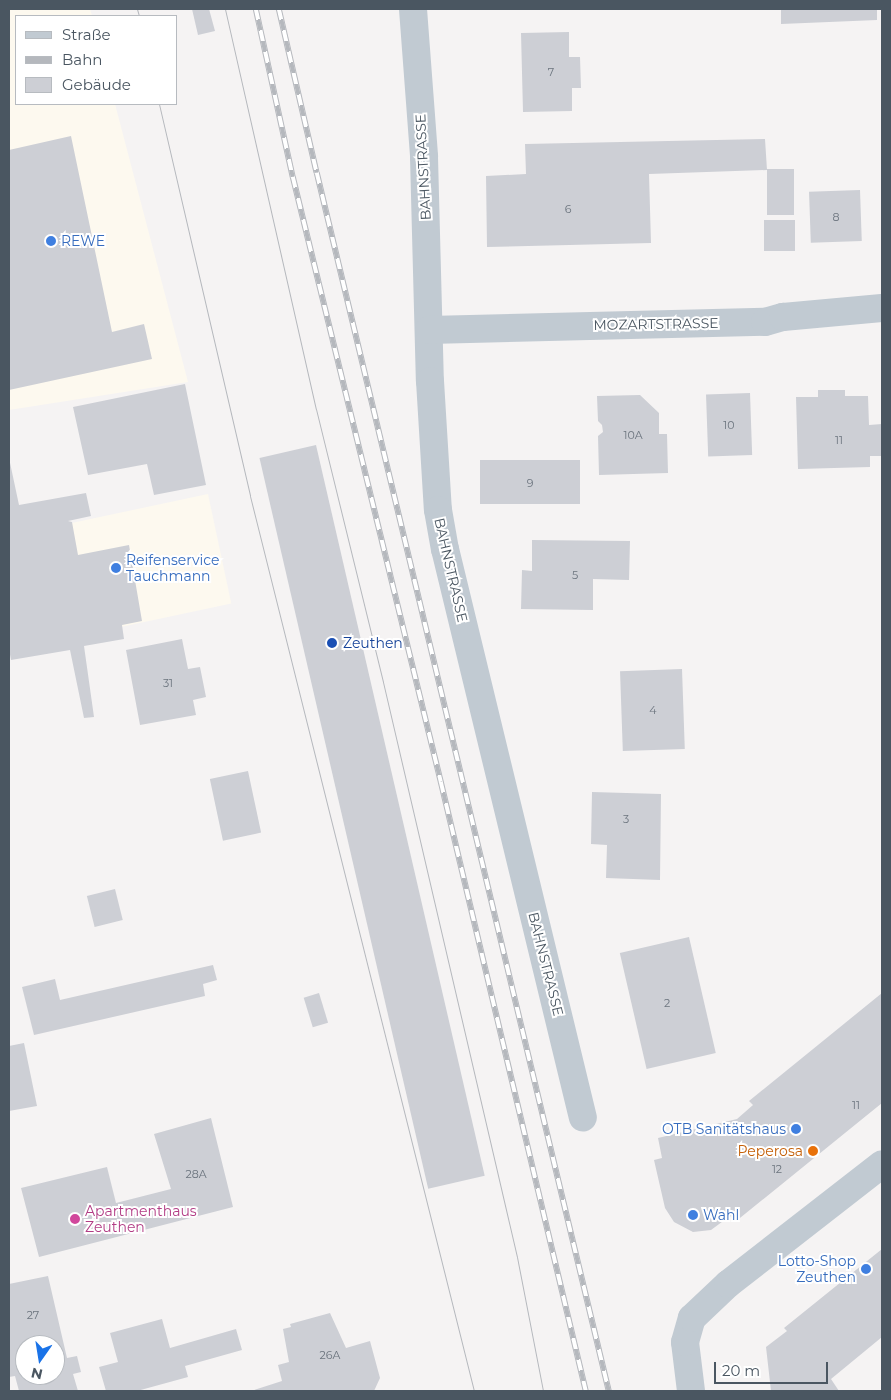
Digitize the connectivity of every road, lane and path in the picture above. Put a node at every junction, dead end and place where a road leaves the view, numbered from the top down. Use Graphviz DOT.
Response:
graph roads {
  1 [pos="413,9"];
  2 [pos="882,308"];
  3 [pos="429,330"];
  4 [pos="583,1118"];
  5 [pos="882,1164"];
  6 [pos="691,1391"];
  1 -- 3 [label="street, BAHNSTRASSE"];
  2 -- 3 [label="street, MOZARTSTRASSE"];
  3 -- 4 [label="street, BAHNSTRASSE"];
  5 -- 6 [label="street"];
}
